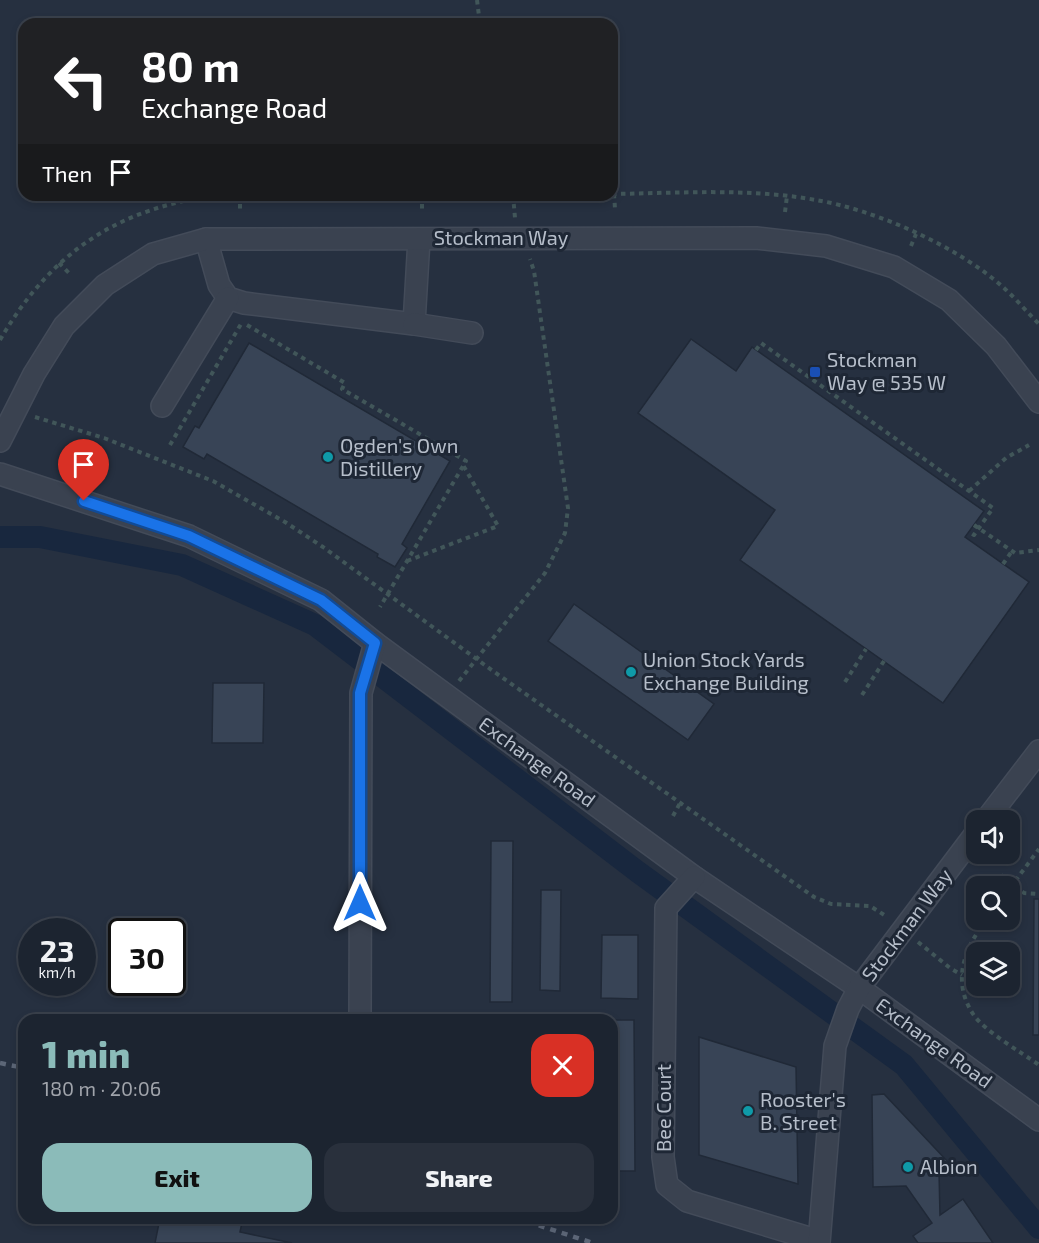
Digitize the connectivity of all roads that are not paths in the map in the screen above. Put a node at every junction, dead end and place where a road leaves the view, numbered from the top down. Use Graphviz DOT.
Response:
graph roads {
  1 [pos="419,239"];
  2 [pos="206,240"];
  3 [pos="228,298"];
  4 [pos="414,324"];
  5 [pos="472,333"];
  6 [pos="1039,402"];
  7 [pos="162,406"];
  8 [pos="0,441"];
  9 [pos="0,474"];
  10 [pos="375,643"];
  11 [pos="1039,751"];
  12 [pos="994,810"];
  13 [pos="966,846"];
  14 [pos="694,877"];
  15 [pos="859,988"];
  16 [pos="360,1014"];
  17 [pos="1039,1120"];
  18 [pos="819,1242"];
  1 -- 2 [label="street, Stockman Way"];
  1 -- 4 [label="street"];
  1 -- 6 [label="street, Stockman Way"];
  2 -- 3 [label="street"];
  2 -- 8 [label="street, Stockman Way"];
  3 -- 4 [label="street"];
  3 -- 7 [label="street"];
  4 -- 5 [label="street"];
  9 -- 10 [label="street, Exchange Road"];
  10 -- 14 [label="street, Exchange Road"];
  10 -- 16 [label="street"];
  11 -- 12 [label="street"];
  13 -- 15 [label="street, Stockman Way"];
  14 -- 15 [label="street, Exchange Road"];
  14 -- 18 [label="street, Bee Court"];
  15 -- 17 [label="street, Exchange Road"];
  15 -- 18 [label="street, Stockman Way"];
}
